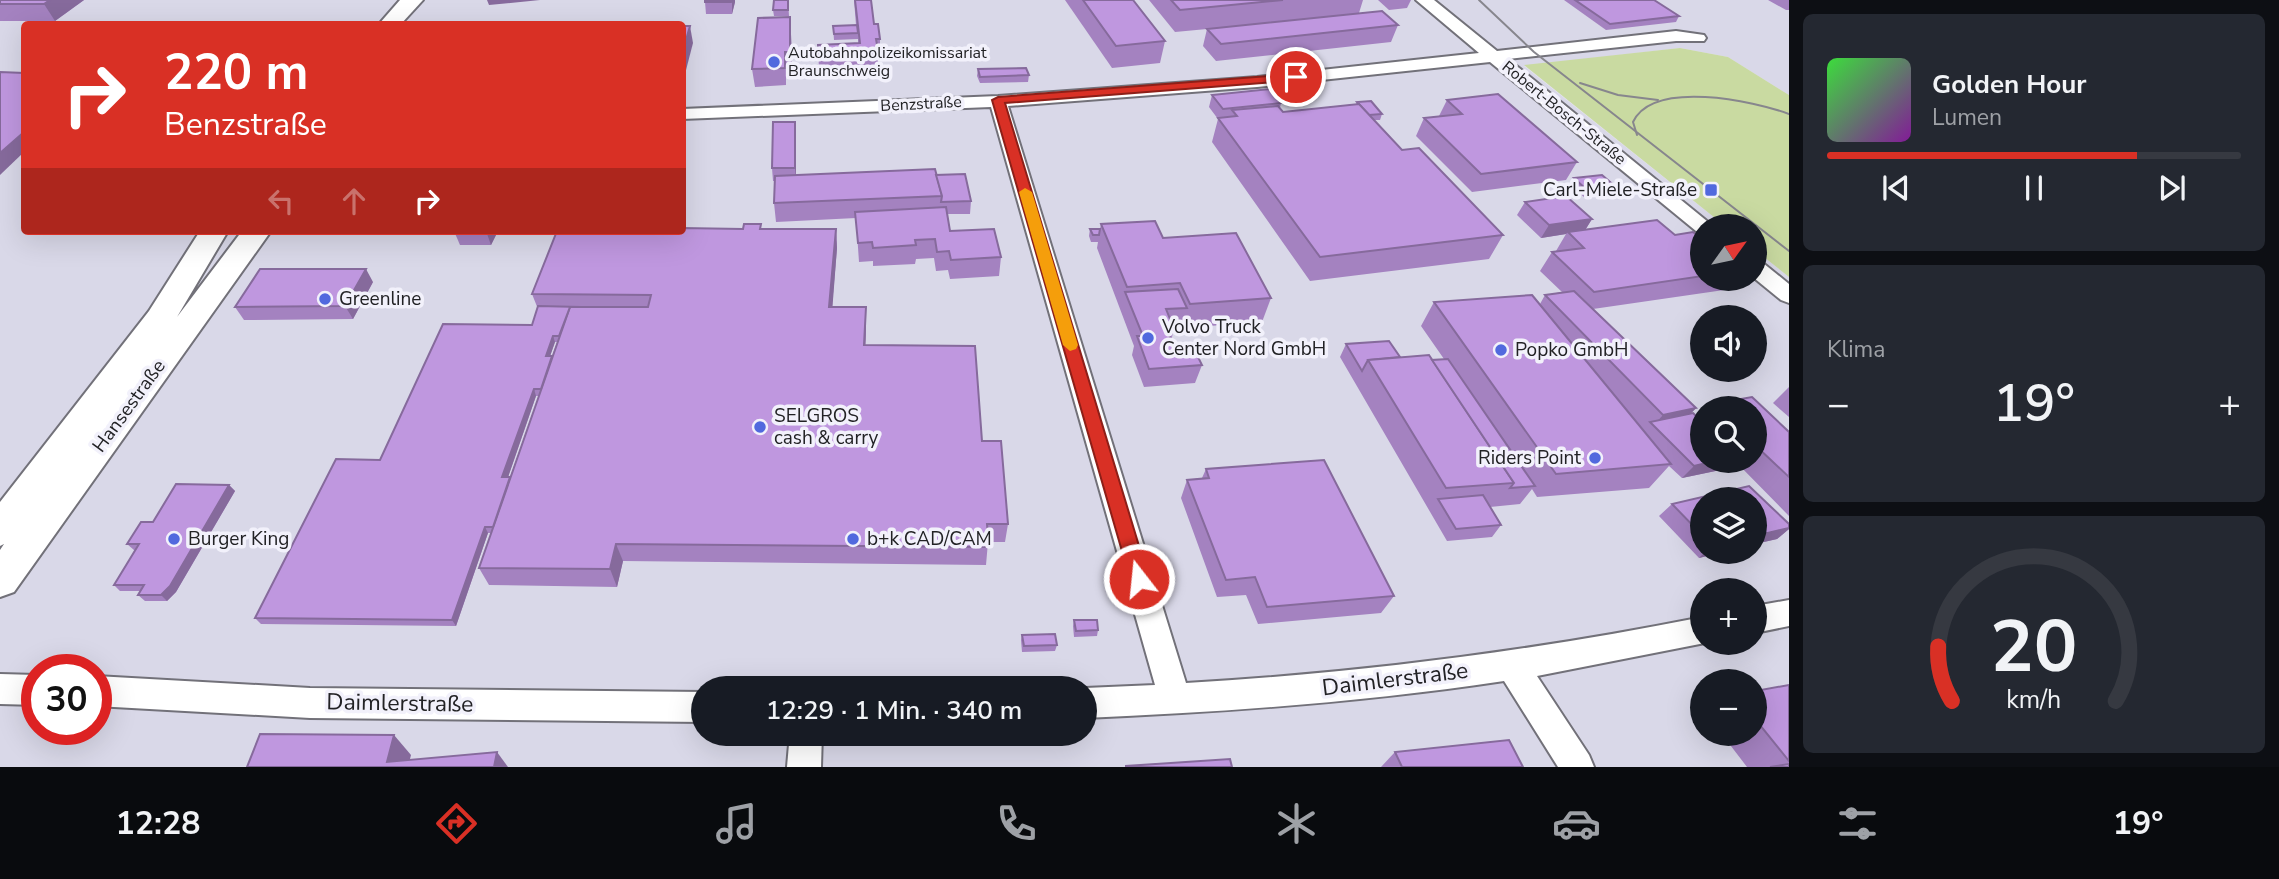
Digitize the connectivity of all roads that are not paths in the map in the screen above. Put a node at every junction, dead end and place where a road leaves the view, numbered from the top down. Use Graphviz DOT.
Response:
graph roads {
  1 [pos="412,0"];
  2 [pos="426,0"];
  3 [pos="1424,0"];
  4 [pos="393,21"];
  5 [pos="410,21"];
  6 [pos="1698,38"];
  7 [pos="1493,56"];
  8 [pos="998,100"];
  9 [pos="686,114"];
  10 [pos="1690,215"];
  11 [pos="212,235"];
  12 [pos="254,235"];
  13 [pos="1768,278"];
  14 [pos="1789,295"];
  15 [pos="0,530"];
  16 [pos="0,580"];
  17 [pos="1789,613"];
  18 [pos="1767,618"];
  19 [pos="1690,633"];
  20 [pos="1512,665"];
  21 [pos="0,688"];
  22 [pos="21,689"];
  23 [pos="112,692"];
  24 [pos="1175,700"];
  25 [pos="1097,703"];
  26 [pos="691,706"];
  27 [pos="805,746"];
  28 [pos="804,767"];
  29 [pos="1577,767"];
  1 -- 4 [label="main road"];
  2 -- 5 [label="main road"];
  3 -- 7 [label="street, Robert-Bosch-Straße"];
  6 -- 7 [label="street"];
  7 -- 8 [label="street, Benzstraße"];
  7 -- 10 [label="street, Robert-Bosch-Straße"];
  8 -- 9 [label="street, Benzstraße"];
  8 -- 24 [label="street"];
  11 -- 15 [label="main road, Hansestraße"];
  12 -- 16 [label="main road, Hansestraße"];
  13 -- 14 [label="street"];
  17 -- 18 [label="street"];
  19 -- 20 [label="street, Daimlerstraße"];
  20 -- 24 [label="street, Daimlerstraße"];
  20 -- 29 [label="street"];
  21 -- 22 [label="street"];
  23 -- 26 [label="street, Daimlerstraße"];
  24 -- 25 [label="street, Daimlerstraße"];
  27 -- 28 [label="street"];
}
